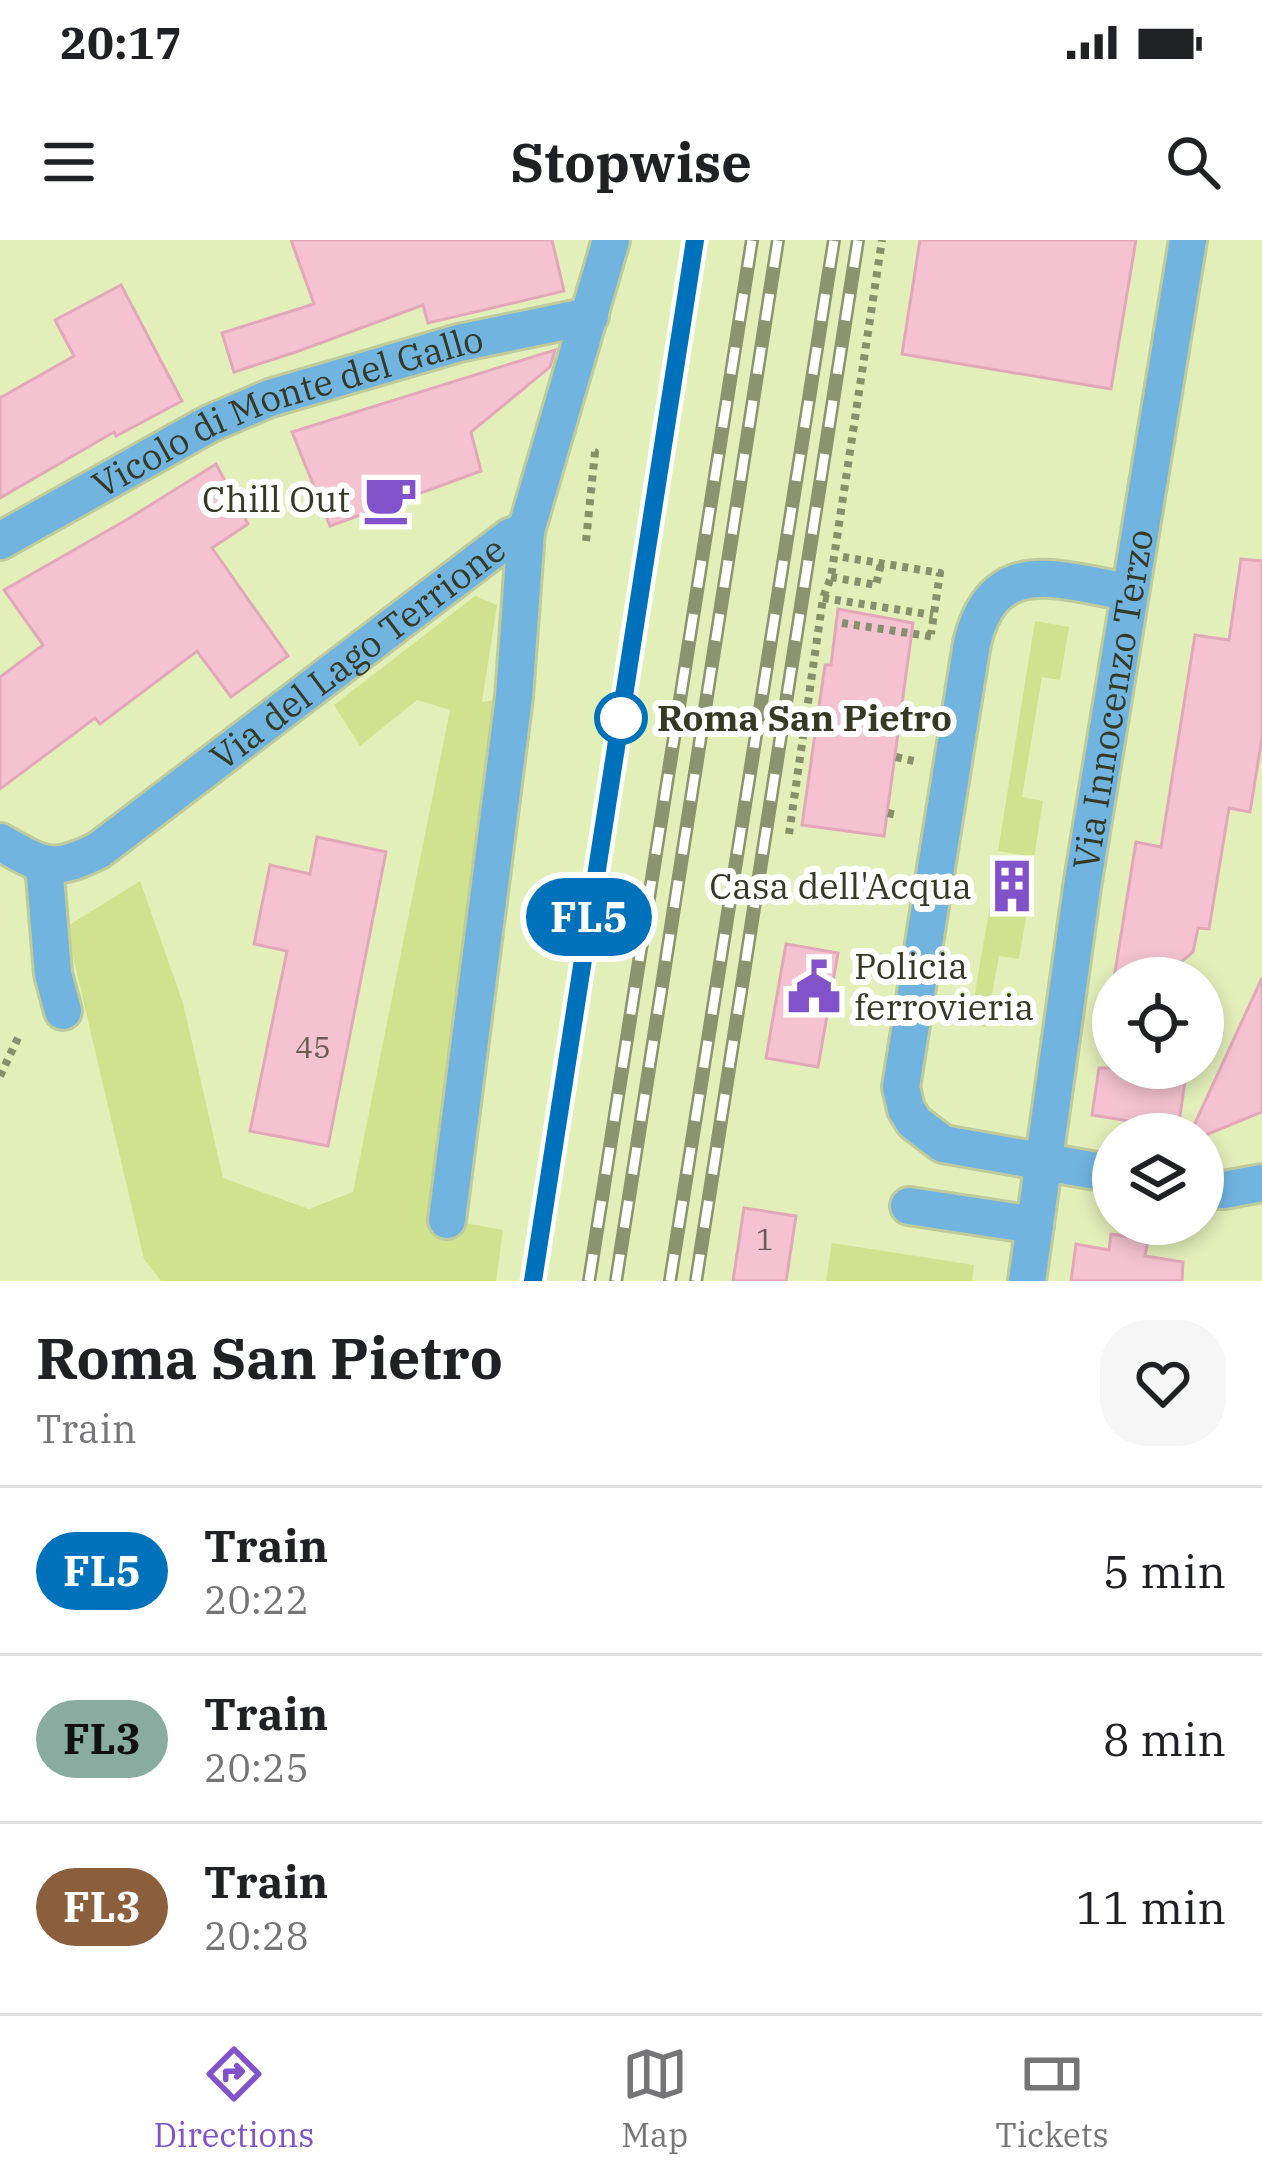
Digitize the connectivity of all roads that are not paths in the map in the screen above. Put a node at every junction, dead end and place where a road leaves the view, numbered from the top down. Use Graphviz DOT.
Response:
graph roads {
  1 [pos="611,240"];
  2 [pos="1188,240"];
  3 [pos="590,316"];
  4 [pos="526,531"];
  5 [pos="0,542"];
  6 [pos="1129,592"];
  7 [pos="0,842"];
  8 [pos="44,865"];
  9 [pos="63,1011"];
  10 [pos="1045,1162"];
  11 [pos="1092,1170"];
  12 [pos="1262,1183"];
  13 [pos="1224,1190"];
  14 [pos="909,1206"];
  15 [pos="447,1220"];
  16 [pos="1035,1226"];
  17 [pos="1027,1281"];
  1 -- 3 [label="street, Via del Lago Terrione"];
  2 -- 6 [label="street, Via Innocenzo Terzo"];
  3 -- 4 [label="street, Via del Lago Terrione"];
  3 -- 5 [label="street, Vicolo di Monte del Gallo"];
  4 -- 8 [label="street, Via del Lago Terrione"];
  4 -- 15 [label="street"];
  6 -- 10 [label="street, Via Innocenzo Terzo"];
  6 -- 10 [label="street"];
  7 -- 8 [label="street"];
  8 -- 9 [label="street"];
  10 -- 11 [label="street"];
  10 -- 16 [label="street, Via Innocenzo Terzo"];
  12 -- 13 [label="street"];
  14 -- 16 [label="street"];
  16 -- 17 [label="street, Via Innocenzo Terzo"];
}
